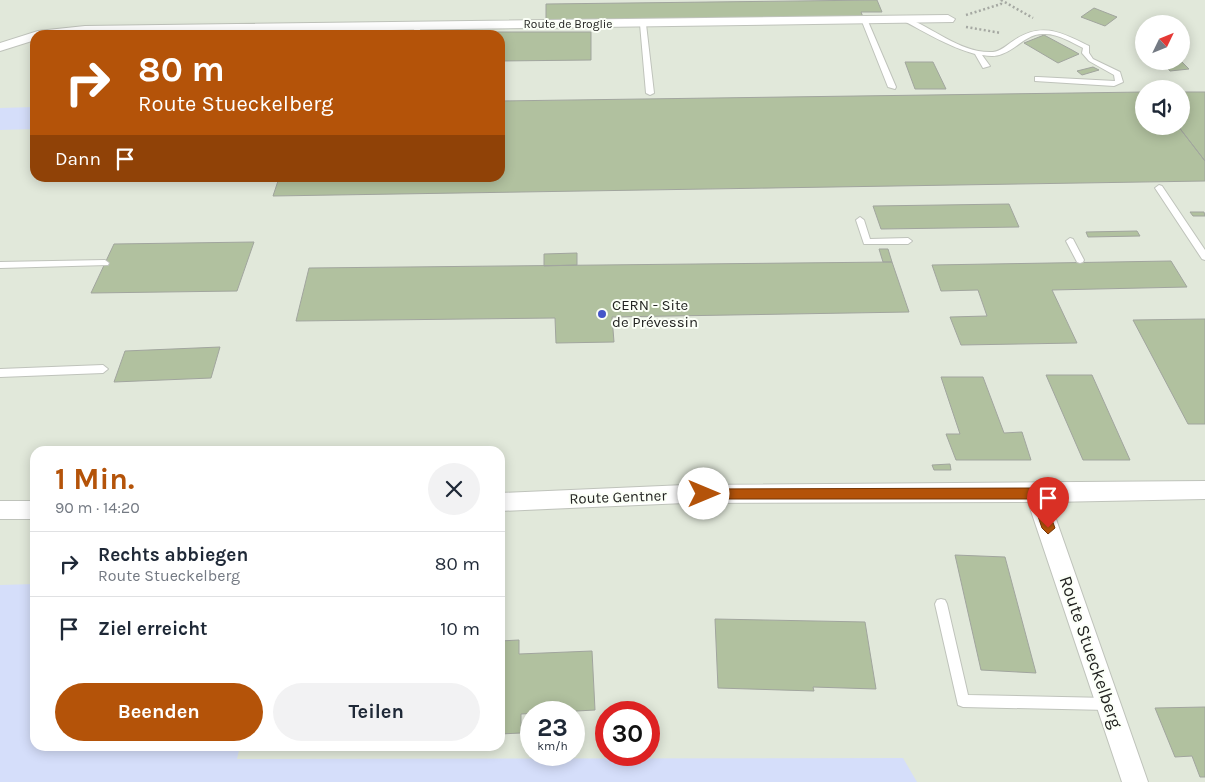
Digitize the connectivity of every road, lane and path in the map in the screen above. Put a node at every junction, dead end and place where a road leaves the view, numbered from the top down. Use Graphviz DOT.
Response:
graph roads {
  1 [pos="1001,0"];
  2 [pos="864,20"];
  3 [pos="904,20"];
  4 [pos="948,20"];
  5 [pos="643,24"];
  6 [pos="85,30"];
  7 [pos="418,30"];
  8 [pos="1040,31"];
  9 [pos="30,37"];
  10 [pos="1024,37"];
  11 [pos="1,45"];
  12 [pos="978,54"];
  13 [pos="986,66"];
  14 [pos="1038,79"];
  15 [pos="892,87"];
  16 [pos="650,93"];
  17 [pos="1159,188"];
  18 [pos="860,220"];
  19 [pos="908,241"];
  20 [pos="1070,241"];
  21 [pos="1205,258"];
  22 [pos="1080,260"];
  23 [pos="105,263"];
  24 [pos="0,265"];
  25 [pos="103,370"];
  26 [pos="0,372"];
  27 [pos="1205,490"];
  28 [pos="1036,493"];
  29 [pos="505,502"];
  30 [pos="0,510"];
  31 [pos="30,510"];
  32 [pos="941,604"];
  33 [pos="1109,704"];
  34 [pos="1135,782"];
  1 -- 4 [label="path"];
  1 -- 8 [label="path"];
  2 -- 3 [label="street, Route de Broglie"];
  2 -- 5 [label="street, Route de Broglie"];
  2 -- 15 [label="lane"];
  3 -- 4 [label="street, Route de Broglie"];
  3 -- 12 [label="lane"];
  4 -- 10 [label="path"];
  5 -- 7 [label="street, Route de Broglie"];
  5 -- 16 [label="lane"];
  6 -- 7 [label="street, Route de Broglie"];
  8 -- 10 [label="lane"];
  8 -- 14 [label="lane"];
  9 -- 11 [label="street, Route de Broglie"];
  10 -- 12 [label="lane"];
  12 -- 13 [label="lane"];
  17 -- 21 [label="lane"];
  18 -- 19 [label="lane"];
  20 -- 22 [label="lane"];
  23 -- 24 [label="lane"];
  25 -- 26 [label="lane"];
  27 -- 28 [label="street, Route Gentner"];
  28 -- 29 [label="street, Route Gentner"];
  28 -- 33 [label="street, Route Stueckelberg"];
  30 -- 31 [label="street"];
  32 -- 33 [label="lane"];
  33 -- 34 [label="street, Route Stueckelberg"];
}
